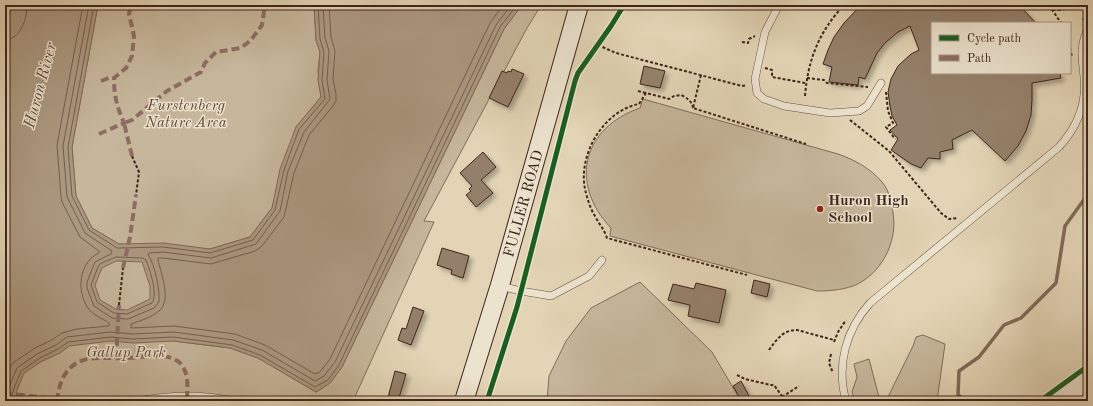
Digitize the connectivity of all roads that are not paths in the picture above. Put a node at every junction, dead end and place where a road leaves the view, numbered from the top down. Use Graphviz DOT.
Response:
graph roads {
  1 [pos="579,5"];
  2 [pos="779,5"];
  3 [pos="1088,28"];
  4 [pos="879,86"];
  5 [pos="602,260"];
  6 [pos="500,286"];
  7 [pos="1088,380"];
  8 [pos="5,400"];
  9 [pos="17,401"];
  10 [pos="137,401"];
  11 [pos="233,401"];
  12 [pos="464,401"];
  13 [pos="846,401"];
  14 [pos="1059,401"];
  1 -- 6 [label="main road, FULLER ROAD"];
  2 -- 4 [label="lane"];
  3 -- 13 [label="lane"];
  5 -- 6 [label="lane"];
  6 -- 12 [label="main road, FULLER ROAD"];
  7 -- 14 [label="main road"];
  8 -- 9 [label="lane"];
  10 -- 11 [label="lane"];
}
